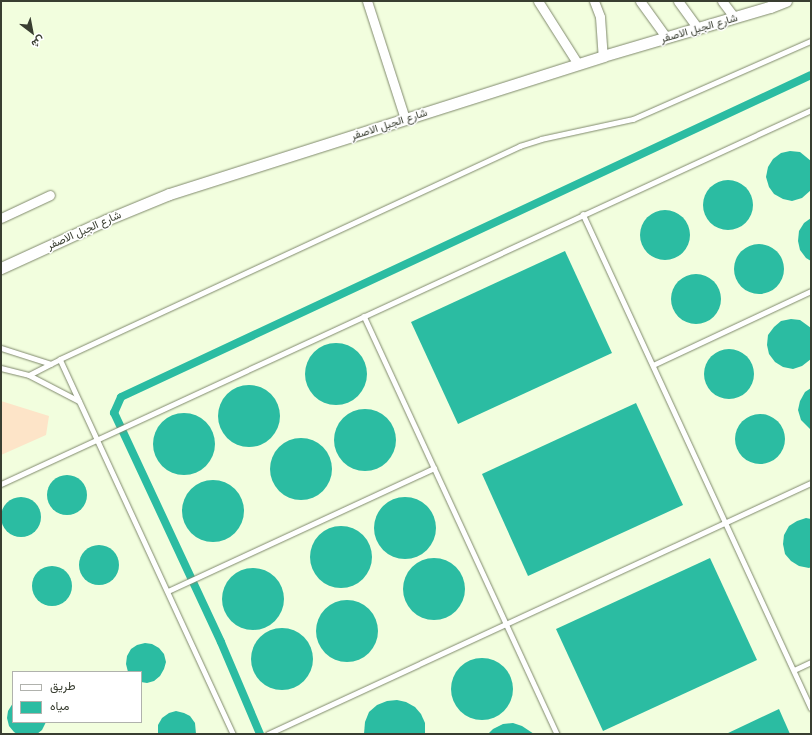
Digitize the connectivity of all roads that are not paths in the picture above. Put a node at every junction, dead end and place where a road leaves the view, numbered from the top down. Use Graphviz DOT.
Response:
graph roads {
  1 [pos="367,1"];
  2 [pos="538,1"];
  3 [pos="594,1"];
  4 [pos="640,1"];
  5 [pos="678,1"];
  6 [pos="722,1"];
  7 [pos="786,1"];
  8 [pos="769,4"];
  9 [pos="735,18"];
  10 [pos="698,29"];
  11 [pos="666,37"];
  12 [pos="811,41"];
  13 [pos="603,56"];
  14 [pos="578,64"];
  15 [pos="811,110"];
  16 [pos="405,119"];
  17 [pos="50,195"];
  18 [pos="583,214"];
  19 [pos="1,218"];
  20 [pos="1,268"];
  21 [pos="811,291"];
  22 [pos="364,316"];
  23 [pos="1,348"];
  24 [pos="60,359"];
  25 [pos="51,364"];
  26 [pos="653,365"];
  27 [pos="1,368"];
  28 [pos="28,375"];
  29 [pos="79,401"];
  30 [pos="97,439"];
  31 [pos="434,468"];
  32 [pos="811,483"];
  33 [pos="1,484"];
  34 [pos="726,522"];
  35 [pos="168,591"];
  36 [pos="507,625"];
  37 [pos="811,662"];
  38 [pos="794,670"];
  39 [pos="811,708"];
  40 [pos="233,734"];
  41 [pos="268,734"];
  42 [pos="557,734"];
  1 -- 16 [label="street"];
  2 -- 14 [label="street"];
  3 -- 13 [label="street"];
  4 -- 11 [label="street"];
  5 -- 10 [label="street"];
  6 -- 9 [label="street"];
  7 -- 8 [label="street, شارع الجبل الاصفر"];
  8 -- 9 [label="street, شارع الجبل الاصفر"];
  9 -- 10 [label="street, شارع الجبل الاصفر"];
  10 -- 11 [label="street, شارع الجبل الاصفر"];
  11 -- 13 [label="street, شارع الجبل الاصفر"];
  12 -- 24 [label="lane"];
  13 -- 14 [label="street, شارع الجبل الاصفر"];
  14 -- 16 [label="street, شارع الجبل الاصفر"];
  15 -- 18 [label="lane"];
  16 -- 20 [label="street, شارع الجبل الاصفر"];
  17 -- 19 [label="street"];
  18 -- 22 [label="lane"];
  18 -- 26 [label="lane"];
  21 -- 26 [label="lane"];
  22 -- 30 [label="lane"];
  22 -- 31 [label="lane"];
  23 -- 25 [label="lane"];
  24 -- 25 [label="lane"];
  24 -- 29 [label="lane"];
  25 -- 28 [label="lane"];
  26 -- 34 [label="lane"];
  27 -- 28 [label="lane"];
  28 -- 29 [label="lane"];
  29 -- 30 [label="lane"];
  30 -- 33 [label="lane"];
  30 -- 35 [label="lane"];
  31 -- 35 [label="lane"];
  31 -- 36 [label="lane"];
  32 -- 34 [label="lane"];
  34 -- 36 [label="lane"];
  34 -- 38 [label="lane"];
  35 -- 40 [label="lane"];
  36 -- 41 [label="lane"];
  36 -- 42 [label="lane"];
  37 -- 38 [label="lane"];
  38 -- 39 [label="lane"];
}
